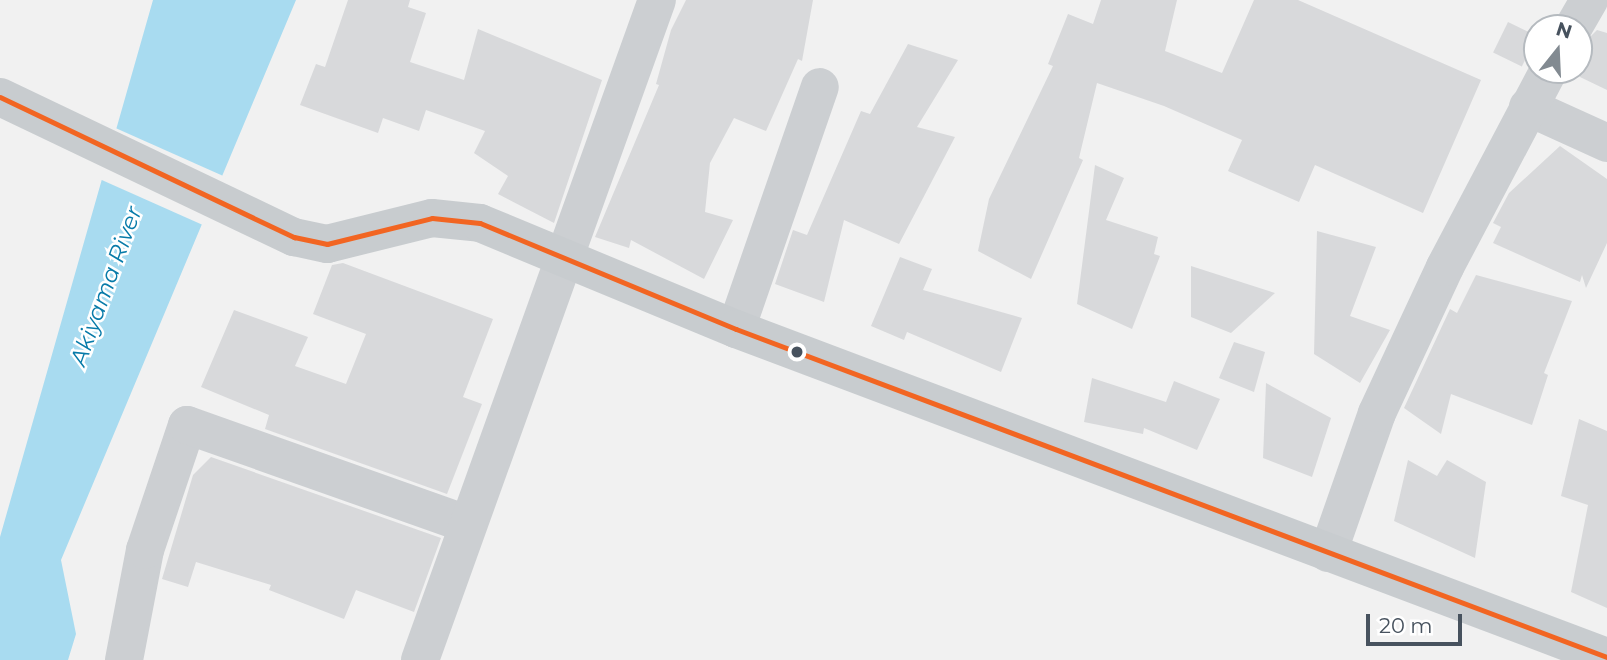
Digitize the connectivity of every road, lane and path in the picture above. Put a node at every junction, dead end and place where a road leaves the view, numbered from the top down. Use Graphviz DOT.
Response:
graph roads {
  1 [pos="657,0"];
  2 [pos="1541,84"];
  3 [pos="820,87"];
  4 [pos="0,97"];
  5 [pos="1528,107"];
  6 [pos="1607,143"];
  7 [pos="561,256"];
  8 [pos="736,329"];
  9 [pos="467,524"];
  10 [pos="1328,553"];
  11 [pos="1607,657"];
  12 [pos="124,660"];
  13 [pos="420,660"];
  1 -- 7 [label="street"];
  2 -- 5 [label="street"];
  3 -- 8 [label="street"];
  4 -- 7 [label="main road"];
  5 -- 6 [label="street"];
  5 -- 10 [label="street"];
  7 -- 8 [label="main road"];
  7 -- 9 [label="street"];
  8 -- 10 [label="main road"];
  9 -- 12 [label="street"];
  9 -- 13 [label="street"];
  10 -- 11 [label="main road"];
}
